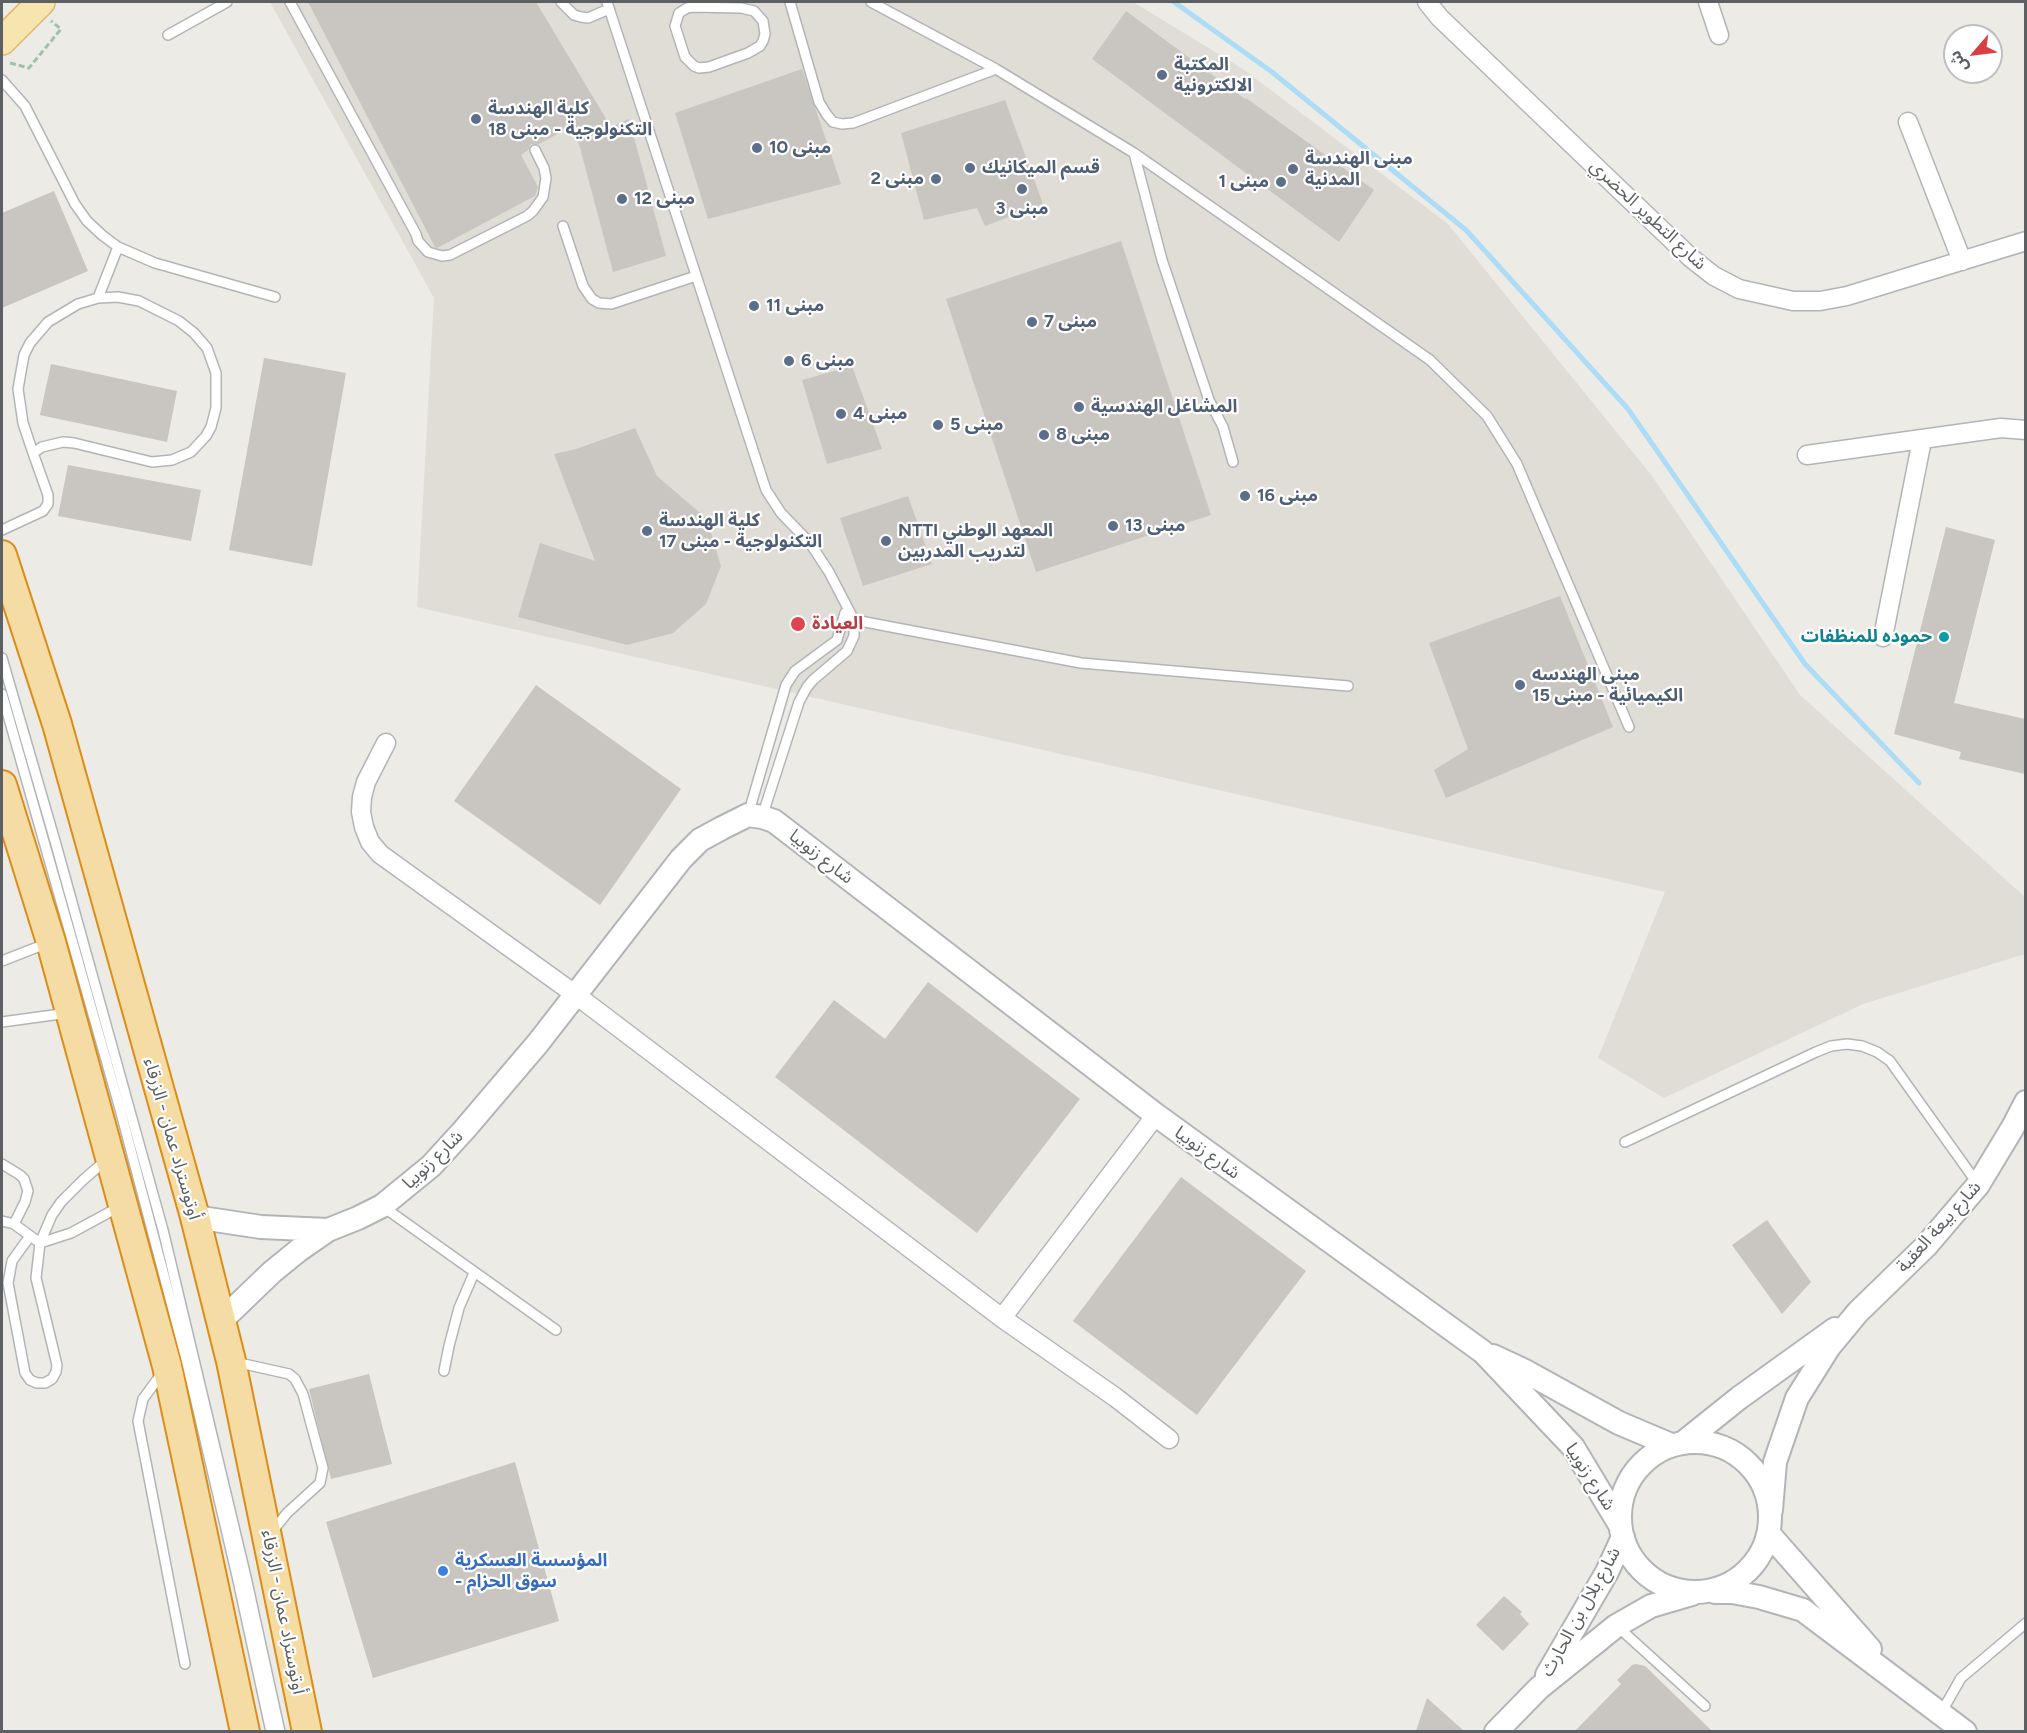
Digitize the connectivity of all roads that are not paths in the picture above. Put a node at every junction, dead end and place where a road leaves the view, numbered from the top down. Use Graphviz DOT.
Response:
graph roads {
  1 [pos="41,2"];
  2 [pos="227,2"];
  3 [pos="290,2"];
  4 [pos="561,2"];
  5 [pos="789,2"];
  6 [pos="871,2"];
  7 [pos="1427,2"];
  8 [pos="1708,2"];
  9 [pos="741,4"];
  10 [pos="608,5"];
  11 [pos="168,35"];
  12 [pos="1719,35"];
  13 [pos="2,41"];
  14 [pos="996,69"];
  15 [pos="2,80"];
  16 [pos="1908,122"];
  17 [pos="535,150"];
  18 [pos="1134,153"];
  19 [pos="563,226"];
  20 [pos="2025,241"];
  21 [pos="118,247"];
  22 [pos="1962,261"];
  23 [pos="696,276"];
  24 [pos="275,297"];
  25 [pos="98,298"];
  26 [pos="2025,430"];
  27 [pos="1922,440"];
  28 [pos="33,453"];
  29 [pos="1807,455"];
  30 [pos="1233,462"];
  31 [pos="2,530"];
  32 [pos="2,555"];
  33 [pos="849,619"];
  34 [pos="1883,637"];
  35 [pos="2,658"];
  36 [pos="789,678"];
  37 [pos="1348,686"];
  38 [pos="807,687"];
  39 [pos="2,694"];
  40 [pos="777,712"];
  41 [pos="793,717"];
  42 [pos="1629,727"];
  43 [pos="386,743"];
  44 [pos="2,785"];
  45 [pos="755,816"];
  46 [pos="51,942"];
  47 [pos="2,961"];
  48 [pos="576,995"];
  49 [pos="70,1012"];
  50 [pos="2,1022"];
  51 [pos="2025,1102"];
  52 [pos="1156,1115"];
  53 [pos="1625,1142"];
  54 [pos="110,1158"];
  55 [pos="2,1164"];
  56 [pos="1978,1185"];
  57 [pos="123,1205"];
  58 [pos="382,1206"];
  59 [pos="195,1217"];
  60 [pos="2,1221"];
  61 [pos="14,1224"];
  62 [pos="328,1230"];
  63 [pos="30,1236"];
  64 [pos="40,1243"];
  65 [pos="474,1273"];
  66 [pos="1858,1312"];
  67 [pos="1002,1318"];
  68 [pos="221,1321"];
  69 [pos="556,1330"];
  70 [pos="1483,1352"];
  71 [pos="231,1361"];
  72 [pos="167,1366"];
  73 [pos="444,1371"];
  74 [pos="1169,1439"];
  75 [pos="1677,1444"];
  76 [pos="1771,1510"];
  77 [pos="1622,1531"];
  78 [pos="1769,1533"];
  79 [pos="268,1536"];
  80 [pos="1596,1592"];
  81 [pos="1701,1593"];
  82 [pos="2025,1623"];
  83 [pos="1616,1626"];
  84 [pos="185,1664"];
  85 [pos="1899,1681"];
  86 [pos="1539,1688"];
  87 [pos="1705,1706"];
  88 [pos="1941,1713"];
  89 [pos="245,1731"];
  90 [pos="270,1731"];
  91 [pos="280,1731"];
  92 [pos="308,1731"];
  93 [pos="1496,1731"];
  94 [pos="1965,1731"];
  1 -- 13 [label="main road"];
  2 -- 11 [label="lane"];
  3 -- 17 [label="lane"];
  4 -- 10 [label="lane"];
  5 -- 14 [label="lane"];
  6 -- 14 [label="lane"];
  7 -- 22 [label="street, شارع التطوير الحضري"];
  8 -- 12 [label="street"];
  9 -- 9 [label="lane"];
  10 -- 23 [label="lane"];
  14 -- 18 [label="lane"];
  15 -- 21 [label="lane"];
  16 -- 22 [label="street"];
  18 -- 30 [label="lane"];
  18 -- 42 [label="lane"];
  19 -- 23 [label="lane"];
  20 -- 22 [label="street, شارع التطوير الحضري"];
  21 -- 24 [label="lane"];
  21 -- 25 [label="lane"];
  23 -- 33 [label="lane"];
  25 -- 28 [label="lane"];
  25 -- 28 [label="lane"];
  26 -- 27 [label="street"];
  27 -- 29 [label="street"];
  27 -- 34 [label="street"];
  28 -- 31 [label="lane"];
  32 -- 59 [label="highway, أوتوستراد عمان - الزرقاء"];
  33 -- 36 [label="lane"];
  33 -- 37 [label="lane"];
  33 -- 38 [label="lane"];
  35 -- 91 [label="lane"];
  36 -- 38 [label="lane"];
  36 -- 40 [label="lane"];
  38 -- 41 [label="lane"];
  39 -- 90 [label="lane"];
  40 -- 41 [label="lane"];
  40 -- 45 [label="lane"];
  41 -- 45 [label="lane"];
  43 -- 48 [label="street"];
  44 -- 46 [label="highway"];
  45 -- 48 [label="street, شارع زنوبيا"];
  45 -- 52 [label="street, شارع زنوبيا"];
  46 -- 47 [label="lane"];
  46 -- 49 [label="highway"];
  48 -- 58 [label="street, شارع زنوبيا"];
  48 -- 67 [label="street"];
  49 -- 50 [label="lane"];
  49 -- 54 [label="highway"];
  51 -- 56 [label="street, شارع بيعة العقبة"];
  52 -- 67 [label="street"];
  52 -- 70 [label="street, شارع زنوبيا"];
  53 -- 56 [label="lane"];
  54 -- 57 [label="highway"];
  54 -- 64 [label="lane"];
  55 -- 61 [label="lane"];
  56 -- 66 [label="street, شارع بيعة العقبة"];
  57 -- 64 [label="lane"];
  57 -- 72 [label="highway"];
  58 -- 62 [label="street, شارع زنوبيا"];
  58 -- 65 [label="lane"];
  59 -- 62 [label="street"];
  59 -- 68 [label="highway, أوتوستراد عمان - الزرقاء"];
  60 -- 61 [label="lane"];
  61 -- 63 [label="lane"];
  62 -- 68 [label="street, شارع زنوبيا"];
  63 -- 64 [label="lane"];
  63 -- 64 [label="lane"];
  65 -- 69 [label="lane"];
  65 -- 73 [label="lane"];
  66 -- 75 [label="street, شارع بيعة العقبة"];
  66 -- 76 [label="street, شارع بيعة العقبة"];
  67 -- 74 [label="street"];
  68 -- 71 [label="highway, أوتوستراد عمان - الزرقاء"];
  70 -- 75 [label="street, شارع زنوبيا"];
  70 -- 77 [label="street, شارع زنوبيا"];
  71 -- 79 [label="highway, أوتوستراد عمان - الزرقاء"];
  71 -- 79 [label="lane"];
  72 -- 84 [label="lane"];
  72 -- 89 [label="highway"];
  75 -- 76 [label="street"];
  75 -- 77 [label="street"];
  76 -- 78 [label="street"];
  77 -- 80 [label="street, شارع بلال بن الحارث"];
  77 -- 81 [label="street"];
  78 -- 81 [label="street"];
  78 -- 85 [label="street"];
  79 -- 92 [label="highway, أوتوستراد عمان - الزرقاء"];
  80 -- 83 [label="street"];
  80 -- 86 [label="street, شارع بلال بن الحارث"];
  81 -- 83 [label="street, شارع بلال بن الحارث"];
  81 -- 85 [label="street"];
  82 -- 88 [label="lane"];
  83 -- 86 [label="street, شارع بلال بن الحارث"];
  83 -- 87 [label="lane"];
  85 -- 88 [label="street"];
  86 -- 93 [label="street, شارع بلال بن الحارث"];
  88 -- 94 [label="street"];
}
